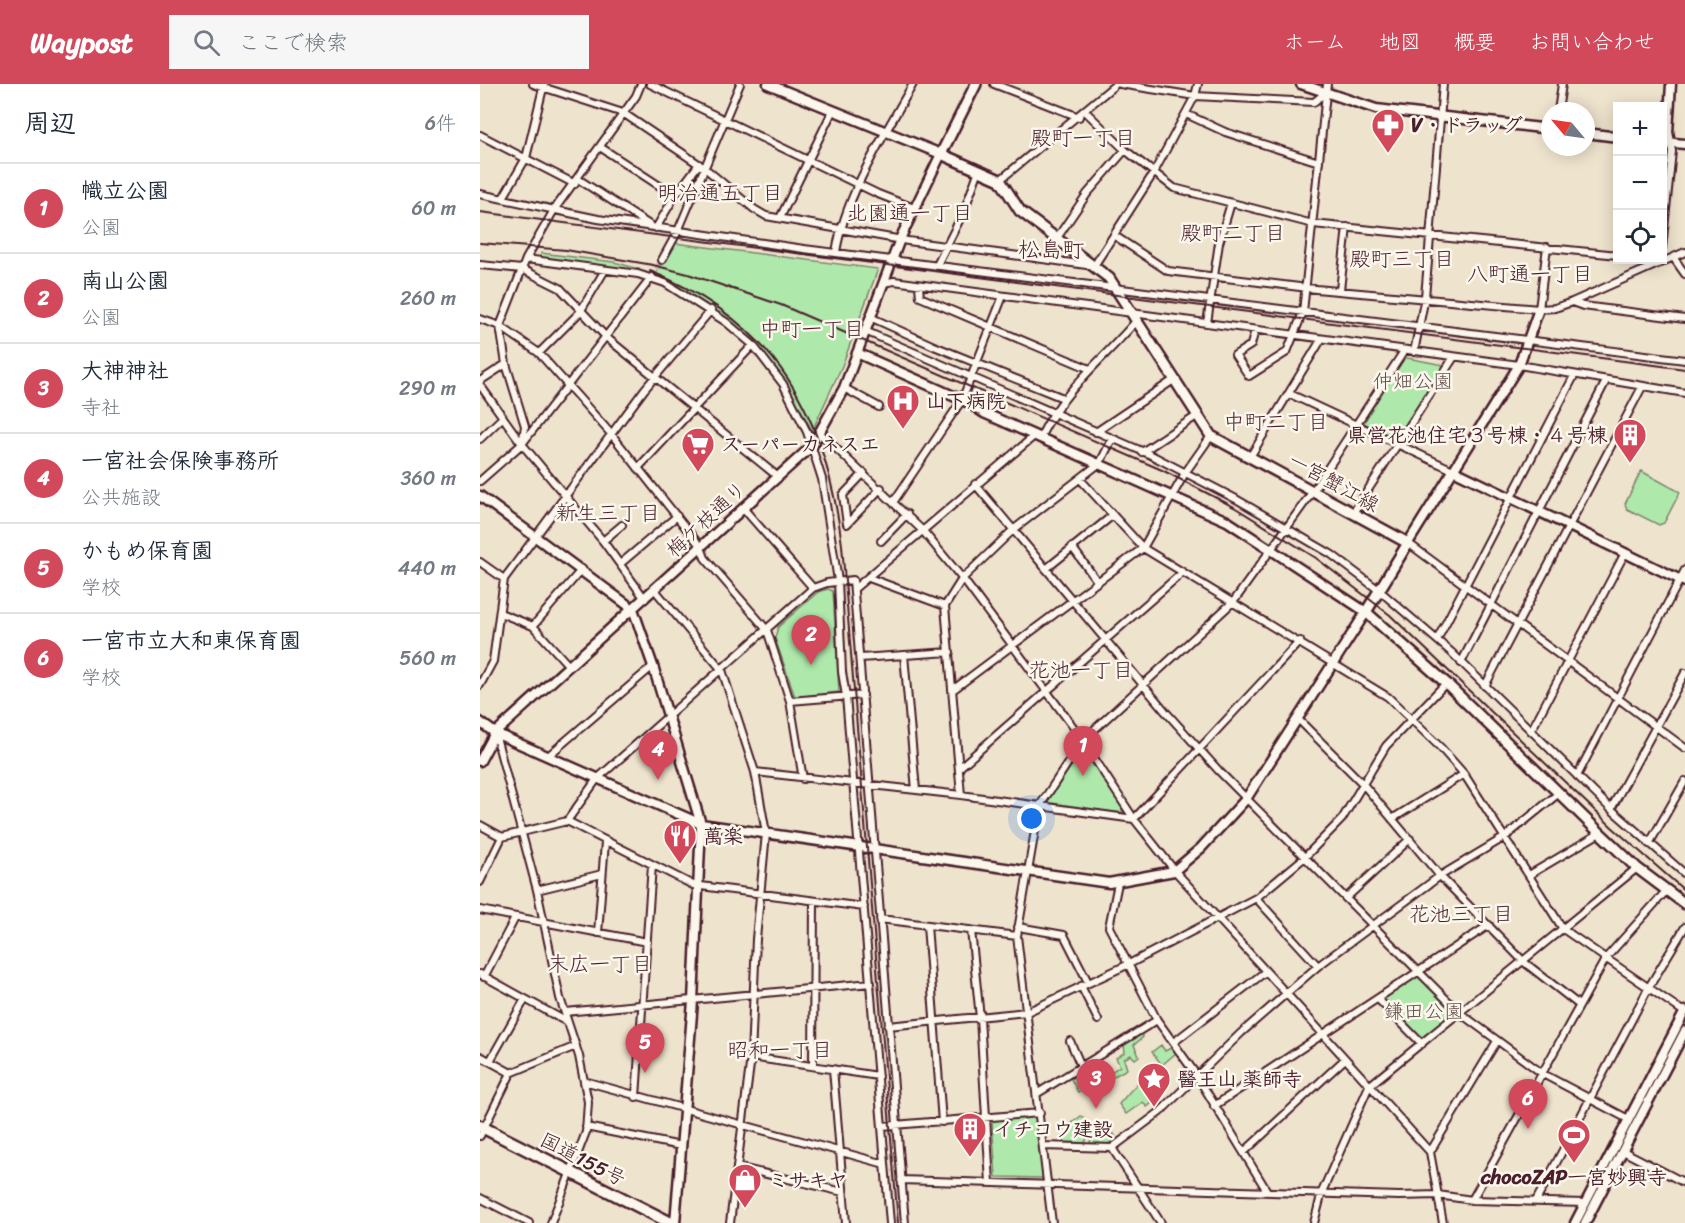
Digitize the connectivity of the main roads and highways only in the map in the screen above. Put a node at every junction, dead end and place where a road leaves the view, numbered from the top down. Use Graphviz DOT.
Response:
graph roads {
  1 [pos="976,84"];
  2 [pos="1685,904"];
  3 [pos="481,1130"];
  4 [pos="673,1223"];
  1 -- 2 [label="main road, 一宮蟹江線"];
  3 -- 4 [label="highway, 国道155号"];
}
